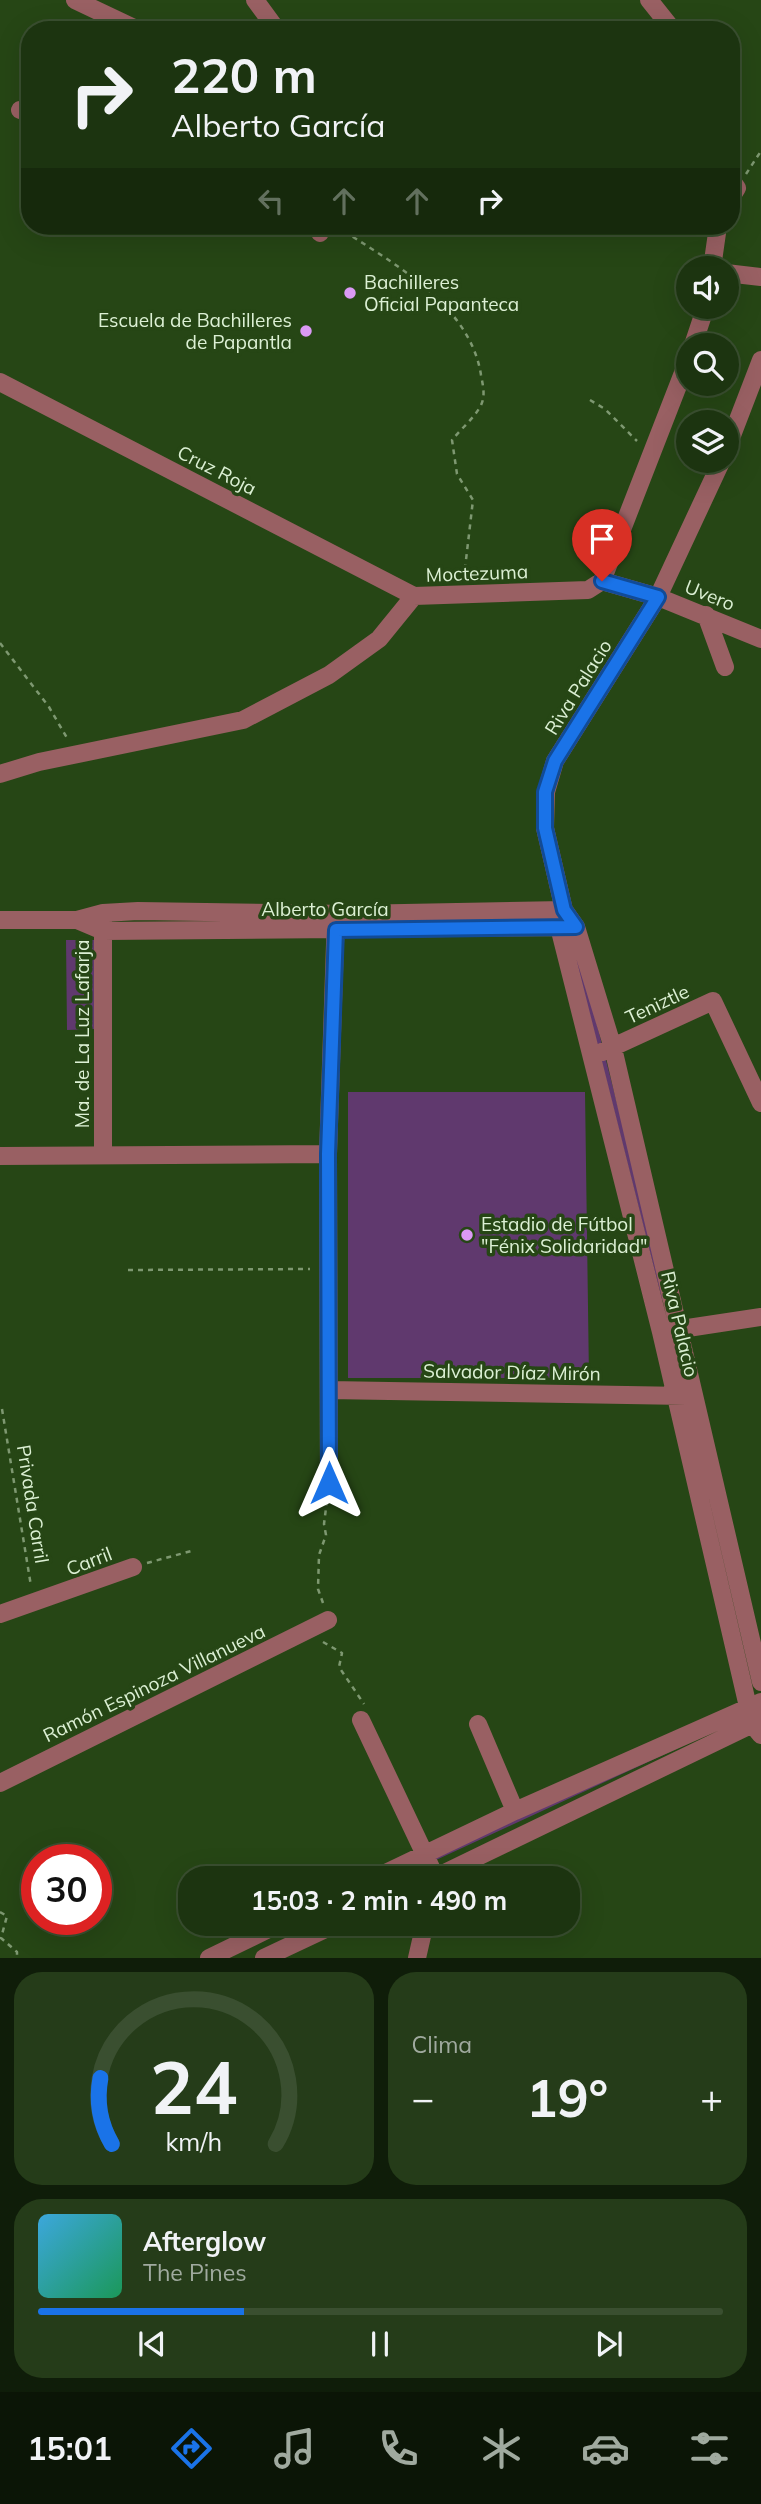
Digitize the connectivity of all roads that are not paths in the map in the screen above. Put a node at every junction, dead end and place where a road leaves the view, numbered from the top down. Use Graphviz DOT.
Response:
graph roads {
  1 [pos="75,0"];
  2 [pos="255,0"];
  3 [pos="649,0"];
  4 [pos="119,21"];
  5 [pos="270,21"];
  6 [pos="666,21"];
  7 [pos="717,235"];
  8 [pos="714,256"];
  9 [pos="739,274"];
  10 [pos="761,277"];
  11 [pos="761,360"];
  12 [pos="0,382"];
  13 [pos="676,390"];
  14 [pos="739,417"];
  15 [pos="716,473"];
  16 [pos="602,581"];
  17 [pos="414,596"];
  18 [pos="658,597"];
  19 [pos="706,615"];
  20 [pos="761,639"];
  21 [pos="725,667"];
  22 [pos="0,774"];
  23 [pos="0,920"];
  24 [pos="566,921"];
  25 [pos="103,922"];
  26 [pos="336,922"];
  27 [pos="613,1048"];
  28 [pos="591,1057"];
  29 [pos="761,1103"];
  30 [pos="328,1154"];
  31 [pos="103,1155"];
  32 [pos="0,1156"];
  33 [pos="761,1317"];
  34 [pos="669,1330"];
  35 [pos="329,1390"];
  36 [pos="675,1395"];
  37 [pos="694,1396"];
  38 [pos="329,1483"];
  39 [pos="133,1567"];
  40 [pos="0,1614"];
  41 [pos="328,1620"];
  42 [pos="761,1682"];
  43 [pos="757,1718"];
  44 [pos="361,1720"];
  45 [pos="478,1724"];
  46 [pos="0,1783"];
  47 [pos="543,1798"];
  48 [pos="514,1811"];
  49 [pos="553,1821"];
  50 [pos="425,1853"];
  51 [pos="399,1866"];
  52 [pos="430,1866"];
  53 [pos="458,1866"];
  54 [pos="254,1936"];
  55 [pos="311,1936"];
  56 [pos="422,1936"];
  57 [pos="209,1958"];
  58 [pos="264,1958"];
  59 [pos="417,1958"];
  1 -- 4 [label="street"];
  2 -- 5 [label="street"];
  3 -- 6 [label="street"];
  7 -- 8 [label="street"];
  9 -- 10 [label="street"];
  11 -- 14 [label="street"];
  12 -- 17 [label="street, Cruz Roja"];
  13 -- 16 [label="street"];
  15 -- 18 [label="street, Riva Palacio"];
  16 -- 17 [label="street, Moctezuma"];
  16 -- 18 [label="street, Uvero"];
  17 -- 22 [label="street, Moctezuma"];
  18 -- 19 [label="street, Uvero"];
  18 -- 24 [label="street, Riva Palacio"];
  19 -- 20 [label="street, Uvero"];
  19 -- 21 [label="street"];
  23 -- 25 [label="street, Alberto García"];
  24 -- 26 [label="street, Alberto García"];
  24 -- 27 [label="street, Riva Palacio"];
  24 -- 28 [label="street, Riva Palacio"];
  25 -- 26 [label="street, Alberto García"];
  25 -- 31 [label="street, Ma. de La Luz Lafarja"];
  26 -- 30 [label="street"];
  27 -- 28 [label="street, Teniztle"];
  27 -- 29 [label="street, Teniztle"];
  27 -- 34 [label="street, Riva Palacio"];
  28 -- 34 [label="street, Riva Palacio"];
  30 -- 31 [label="street"];
  30 -- 35 [label="street"];
  31 -- 32 [label="street"];
  33 -- 34 [label="street"];
  34 -- 36 [label="street, Riva Palacio"];
  34 -- 37 [label="street, Riva Palacio"];
  35 -- 36 [label="street, Salvador Díaz Mirón"];
  35 -- 38 [label="street"];
  36 -- 37 [label="street, Salvador Díaz Mirón"];
  36 -- 43 [label="street, Riva Palacio"];
  37 -- 42 [label="street, Riva Palacio"];
  39 -- 40 [label="street, Carril"];
  41 -- 46 [label="street, Ramón Espinoza Villanueva"];
  43 -- 47 [label="street"];
  43 -- 49 [label="street"];
  44 -- 50 [label="street"];
  45 -- 48 [label="street"];
  47 -- 48 [label="street"];
  47 -- 49 [label="street"];
  48 -- 50 [label="street"];
  49 -- 53 [label="street"];
  50 -- 51 [label="street"];
  50 -- 52 [label="street"];
  54 -- 57 [label="street"];
  55 -- 58 [label="street"];
  56 -- 59 [label="street"];
}
